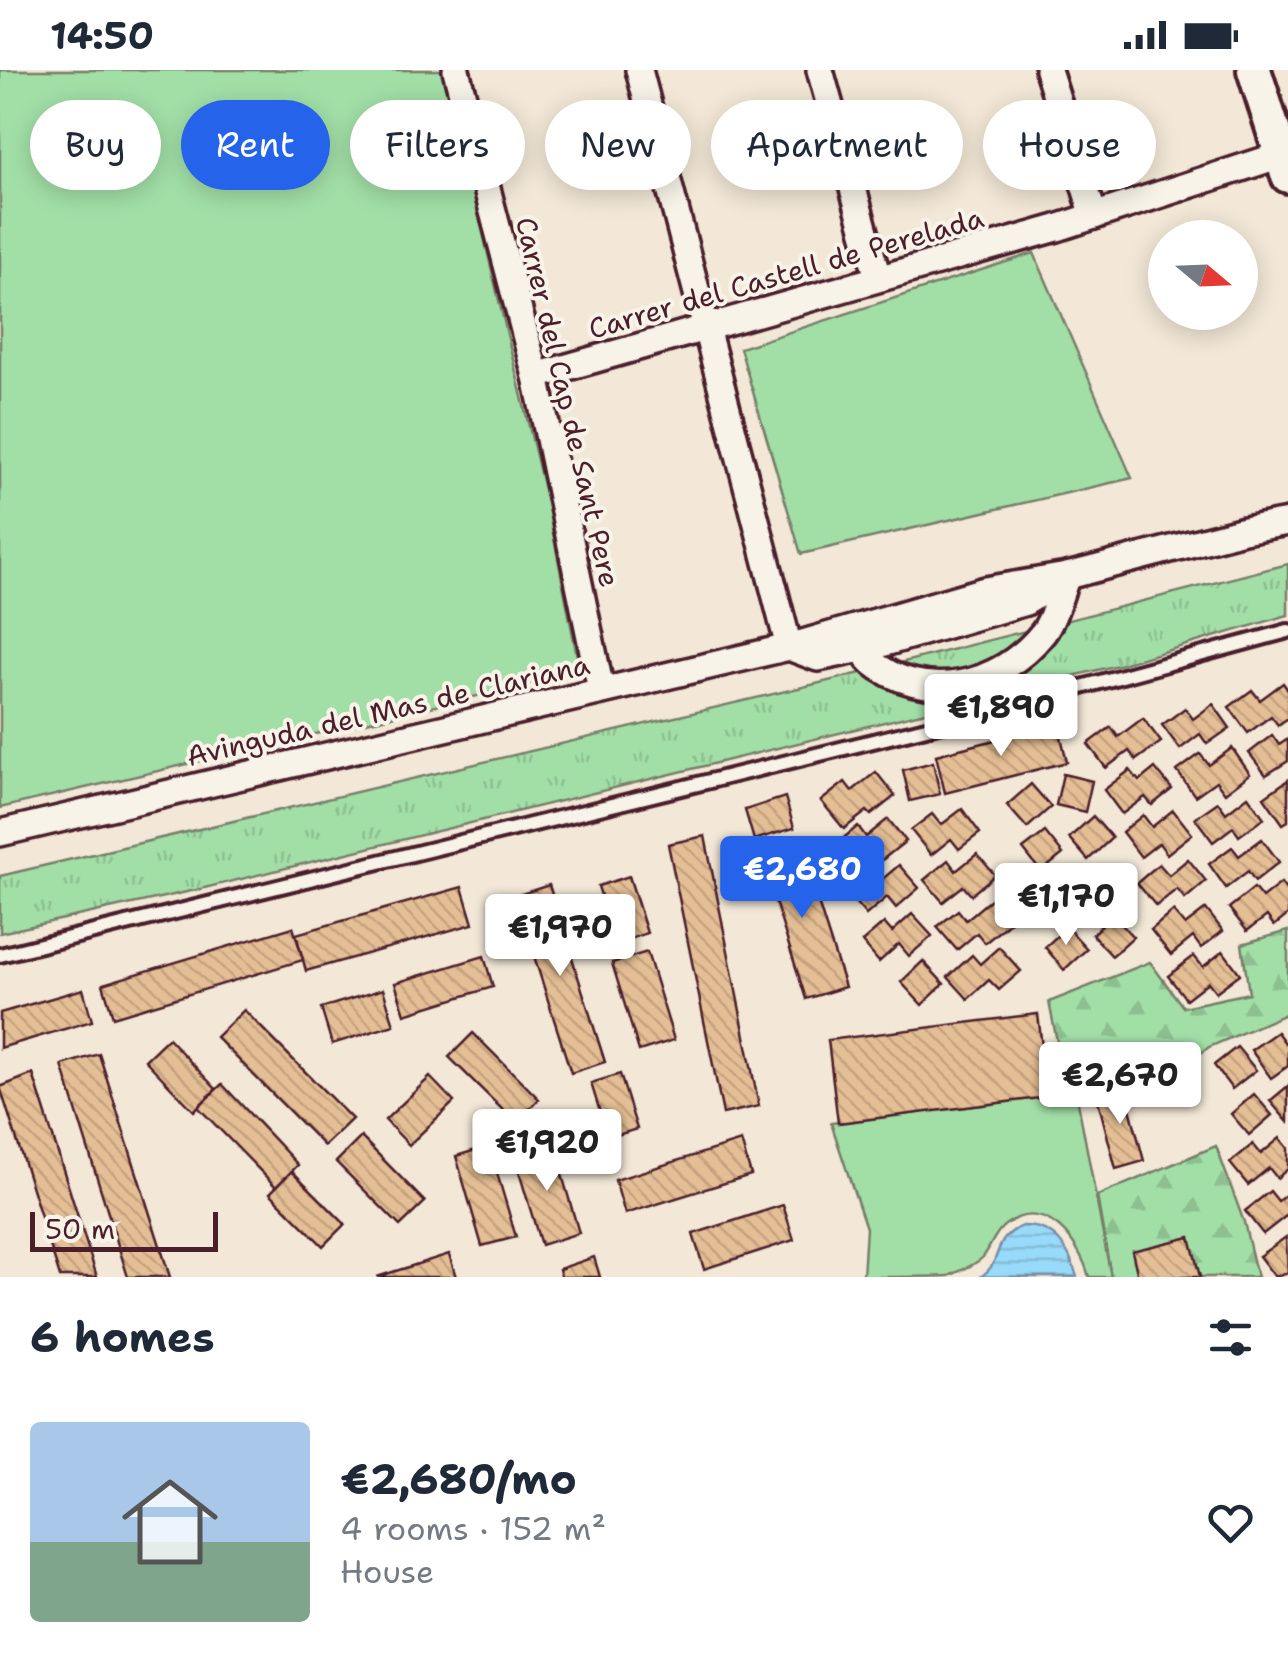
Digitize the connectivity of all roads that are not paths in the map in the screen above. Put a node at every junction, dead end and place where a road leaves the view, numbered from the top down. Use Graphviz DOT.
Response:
graph roads {
  1 [pos="456,70"];
  2 [pos="639,70"];
  3 [pos="820,70"];
  4 [pos="1048,70"];
  5 [pos="1254,70"];
  6 [pos="1285,166"];
  7 [pos="1094,216"];
  8 [pos="878,278"];
  9 [pos="706,326"];
  10 [pos="536,376"];
  11 [pos="1288,507"];
  12 [pos="1288,522"];
  13 [pos="1244,530"];
  14 [pos="1068,576"];
  15 [pos="985,590"];
  16 [pos="1288,631"];
  17 [pos="789,647"];
  18 [pos="871,647"];
  19 [pos="602,690"];
  20 [pos="0,833"];
  21 [pos="0,955"];
  1 -- 10 [label="street, Carrer del Cap de Sant Pere"];
  2 -- 9 [label="street"];
  3 -- 8 [label="street"];
  4 -- 7 [label="street"];
  5 -- 6 [label="street"];
  6 -- 7 [label="street, Carrer del Castell de Perelada"];
  7 -- 8 [label="street, Carrer del Castell de Perelada"];
  8 -- 9 [label="street, Carrer del Castell de Perelada"];
  9 -- 10 [label="street, Carrer del Castell de Perelada"];
  9 -- 17 [label="street"];
  10 -- 19 [label="street, Carrer del Cap de Sant Pere"];
  11 -- 13 [label="street, Avinguda del Mas de Clariana"];
  12 -- 13 [label="street, Avinguda del Mas de Clariana"];
  13 -- 14 [label="street, Avinguda del Mas de Clariana"];
  14 -- 15 [label="street, Avinguda del Mas de Clariana"];
  14 -- 18 [label="street, Avinguda del Mas de Clariana"];
  14 -- 18 [label="street"];
  15 -- 17 [label="street, Avinguda del Mas de Clariana"];
  15 -- 18 [label="street, Avinguda del Mas de Clariana"];
  16 -- 21 [label="lane"];
  17 -- 18 [label="street, Avinguda del Mas de Clariana"];
  17 -- 19 [label="street, Avinguda del Mas de Clariana"];
  19 -- 20 [label="street, Avinguda del Mas de Clariana"];
}
